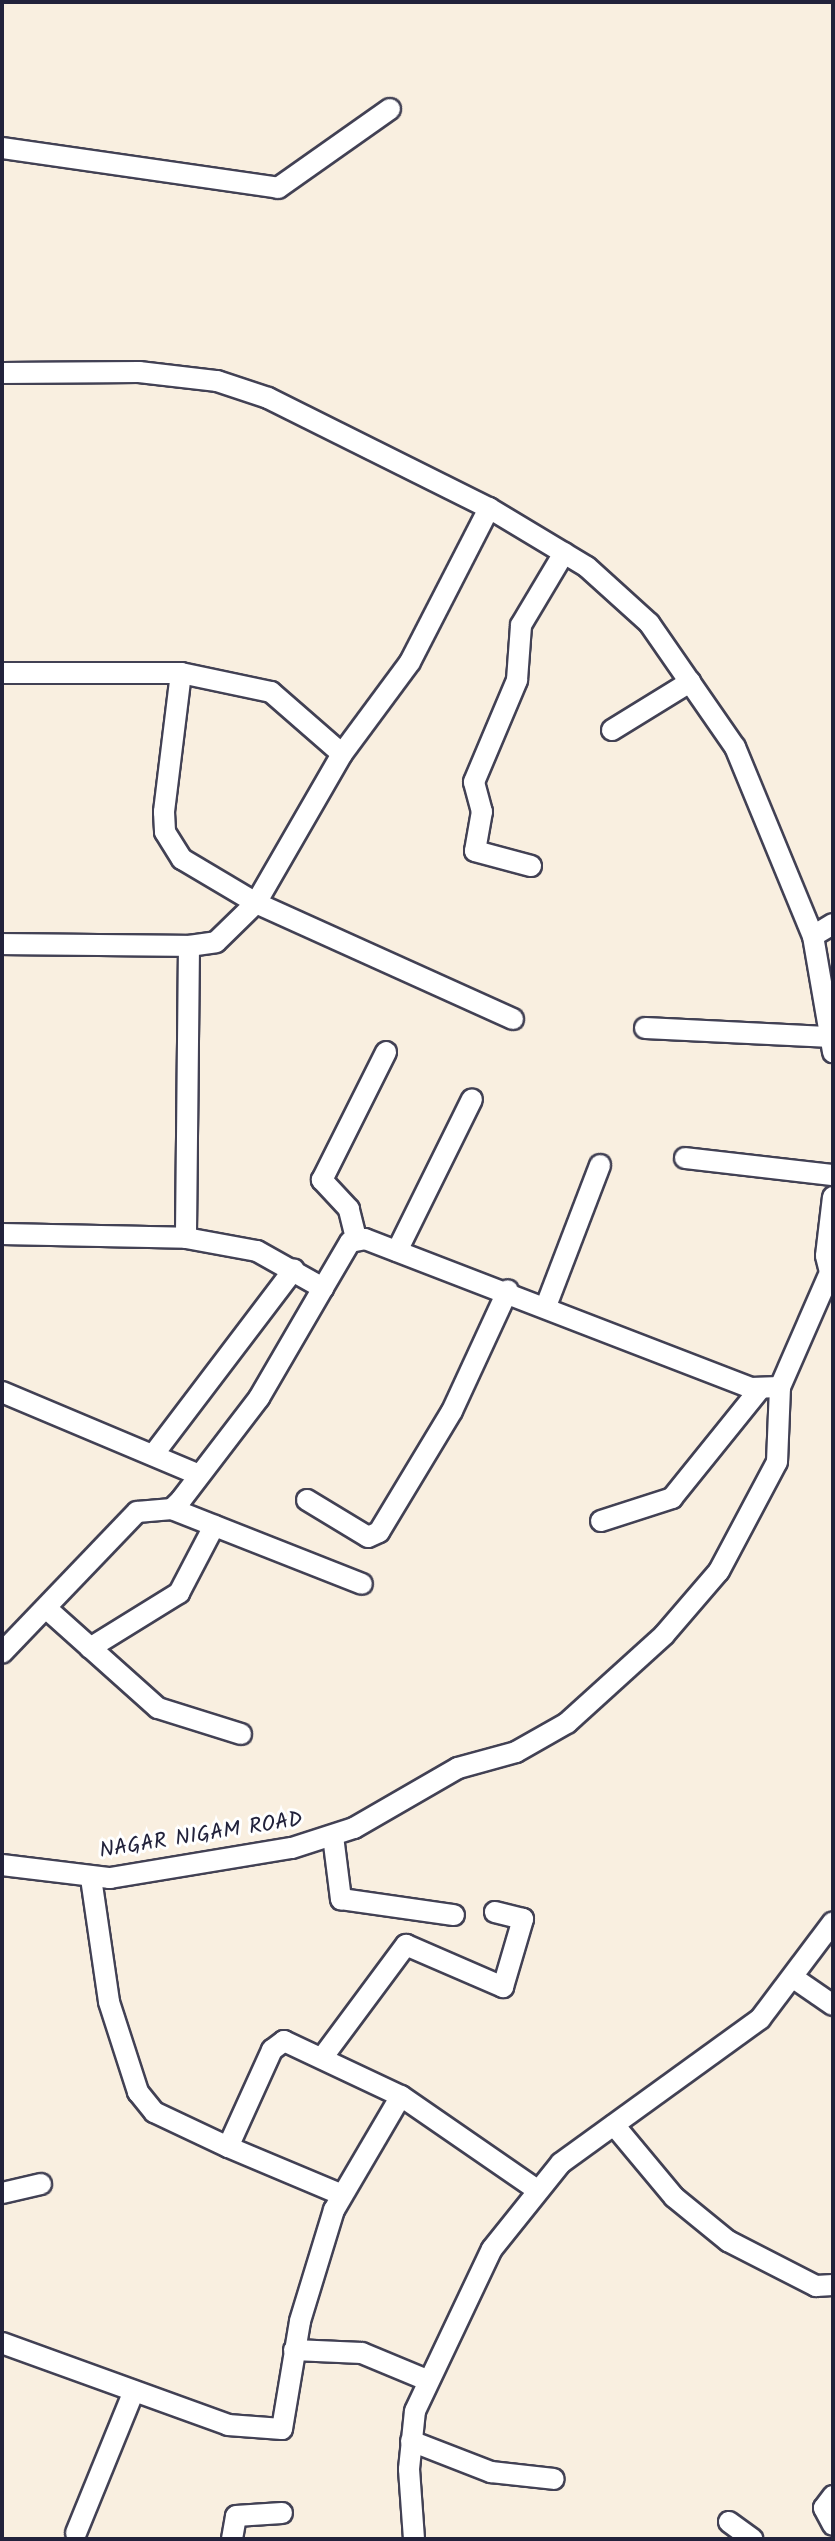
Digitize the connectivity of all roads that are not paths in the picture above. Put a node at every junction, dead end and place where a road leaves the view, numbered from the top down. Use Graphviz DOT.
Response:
graph roads {
  1 [pos="390,109"];
  2 [pos="2,148"];
  3 [pos="2,373"];
  4 [pos="489,508"];
  5 [pos="564,553"];
  6 [pos="2,673"];
  7 [pos="181,673"];
  8 [pos="690,682"];
  9 [pos="612,730"];
  10 [pos="342,754"];
  11 [pos="531,866"];
  12 [pos="256,903"];
  13 [pos="833,924"];
  14 [pos="813,936"];
  15 [pos="2,944"];
  16 [pos="189,946"];
  17 [pos="513,1019"];
  18 [pos="645,1028"];
  19 [pos="832,1044"];
  20 [pos="386,1052"];
  21 [pos="472,1099"];
  22 [pos="685,1158"];
  23 [pos="600,1165"];
  24 [pos="833,1175"];
  25 [pos="833,1197"];
  26 [pos="2,1234"];
  27 [pos="186,1238"];
  28 [pos="356,1238"];
  29 [pos="397,1251"];
  30 [pos="294,1269"];
  31 [pos="831,1281"];
  32 [pos="323,1288"];
  33 [pos="508,1290"];
  34 [pos="546,1306"];
  35 [pos="780,1387"];
  36 [pos="759,1390"];
  37 [pos="2,1392"];
  38 [pos="153,1455"];
  39 [pos="199,1475"];
  40 [pos="307,1500"];
  41 [pos="172,1509"];
  42 [pos="601,1521"];
  43 [pos="214,1526"];
  44 [pos="362,1584"];
  45 [pos="46,1608"];
  46 [pos="90,1648"];
  47 [pos="2,1653"];
  48 [pos="241,1734"];
  49 [pos="333,1836"];
  50 [pos="2,1865"];
  51 [pos="91,1878"];
  52 [pos="495,1912"];
  53 [pos="454,1915"];
  54 [pos="833,1922"];
  55 [pos="795,1979"];
  56 [pos="833,2005"];
  57 [pos="322,2058"];
  58 [pos="401,2096"];
  59 [pos="614,2125"];
  60 [pos="228,2147"];
  61 [pos="41,2184"];
  62 [pos="536,2189"];
  63 [pos="2,2193"];
  64 [pos="340,2194"];
  65 [pos="833,2285"];
  66 [pos="2,2345"];
  67 [pos="294,2350"];
  68 [pos="427,2380"];
  69 [pos="134,2391"];
  70 [pos="411,2441"];
  71 [pos="554,2479"];
  72 [pos="833,2496"];
  73 [pos="282,2513"];
  74 [pos="729,2522"];
  75 [pos="833,2525"];
  76 [pos="76,2533"];
  77 [pos="232,2539"];
  78 [pos="414,2539"];
  79 [pos="752,2539"];
  1 -- 2 [label="street"];
  3 -- 4 [label="street"];
  4 -- 5 [label="street"];
  4 -- 10 [label="street"];
  5 -- 8 [label="street"];
  5 -- 11 [label="street"];
  6 -- 7 [label="street"];
  7 -- 10 [label="street"];
  7 -- 12 [label="street"];
  8 -- 9 [label="street"];
  8 -- 14 [label="street"];
  10 -- 12 [label="street"];
  12 -- 16 [label="street"];
  12 -- 17 [label="street"];
  13 -- 14 [label="street"];
  14 -- 19 [label="street"];
  15 -- 16 [label="street"];
  16 -- 27 [label="street"];
  18 -- 19 [label="street"];
  20 -- 28 [label="street"];
  21 -- 29 [label="street"];
  22 -- 24 [label="street"];
  23 -- 34 [label="street"];
  25 -- 31 [label="street, NAGAR NIGAM ROAD"];
  26 -- 27 [label="street"];
  27 -- 30 [label="street"];
  28 -- 29 [label="street"];
  28 -- 32 [label="street"];
  29 -- 33 [label="street"];
  30 -- 32 [label="street"];
  30 -- 38 [label="street"];
  31 -- 35 [label="street, NAGAR NIGAM ROAD"];
  32 -- 39 [label="street"];
  33 -- 34 [label="street"];
  33 -- 40 [label="street"];
  34 -- 36 [label="street"];
  35 -- 36 [label="street"];
  35 -- 49 [label="street, NAGAR NIGAM ROAD"];
  36 -- 42 [label="street"];
  37 -- 38 [label="street"];
  38 -- 39 [label="street"];
  39 -- 41 [label="street"];
  41 -- 43 [label="street"];
  41 -- 45 [label="street"];
  43 -- 44 [label="street"];
  43 -- 46 [label="street"];
  45 -- 46 [label="street"];
  45 -- 47 [label="street"];
  46 -- 48 [label="street"];
  49 -- 51 [label="street, NAGAR NIGAM ROAD"];
  49 -- 53 [label="street"];
  50 -- 51 [label="street, NAGAR NIGAM ROAD"];
  51 -- 60 [label="street"];
  52 -- 57 [label="street"];
  54 -- 55 [label="street"];
  55 -- 56 [label="street"];
  55 -- 59 [label="street"];
  57 -- 58 [label="street"];
  57 -- 60 [label="street"];
  58 -- 62 [label="street"];
  58 -- 64 [label="street"];
  59 -- 62 [label="street"];
  59 -- 65 [label="street"];
  60 -- 64 [label="street"];
  61 -- 63 [label="street"];
  62 -- 68 [label="street"];
  64 -- 67 [label="street"];
  66 -- 69 [label="street"];
  67 -- 68 [label="street"];
  67 -- 69 [label="street"];
  68 -- 70 [label="street"];
  69 -- 76 [label="street"];
  70 -- 71 [label="street"];
  70 -- 78 [label="street"];
  72 -- 75 [label="street"];
  73 -- 77 [label="street"];
  74 -- 79 [label="street"];
}
